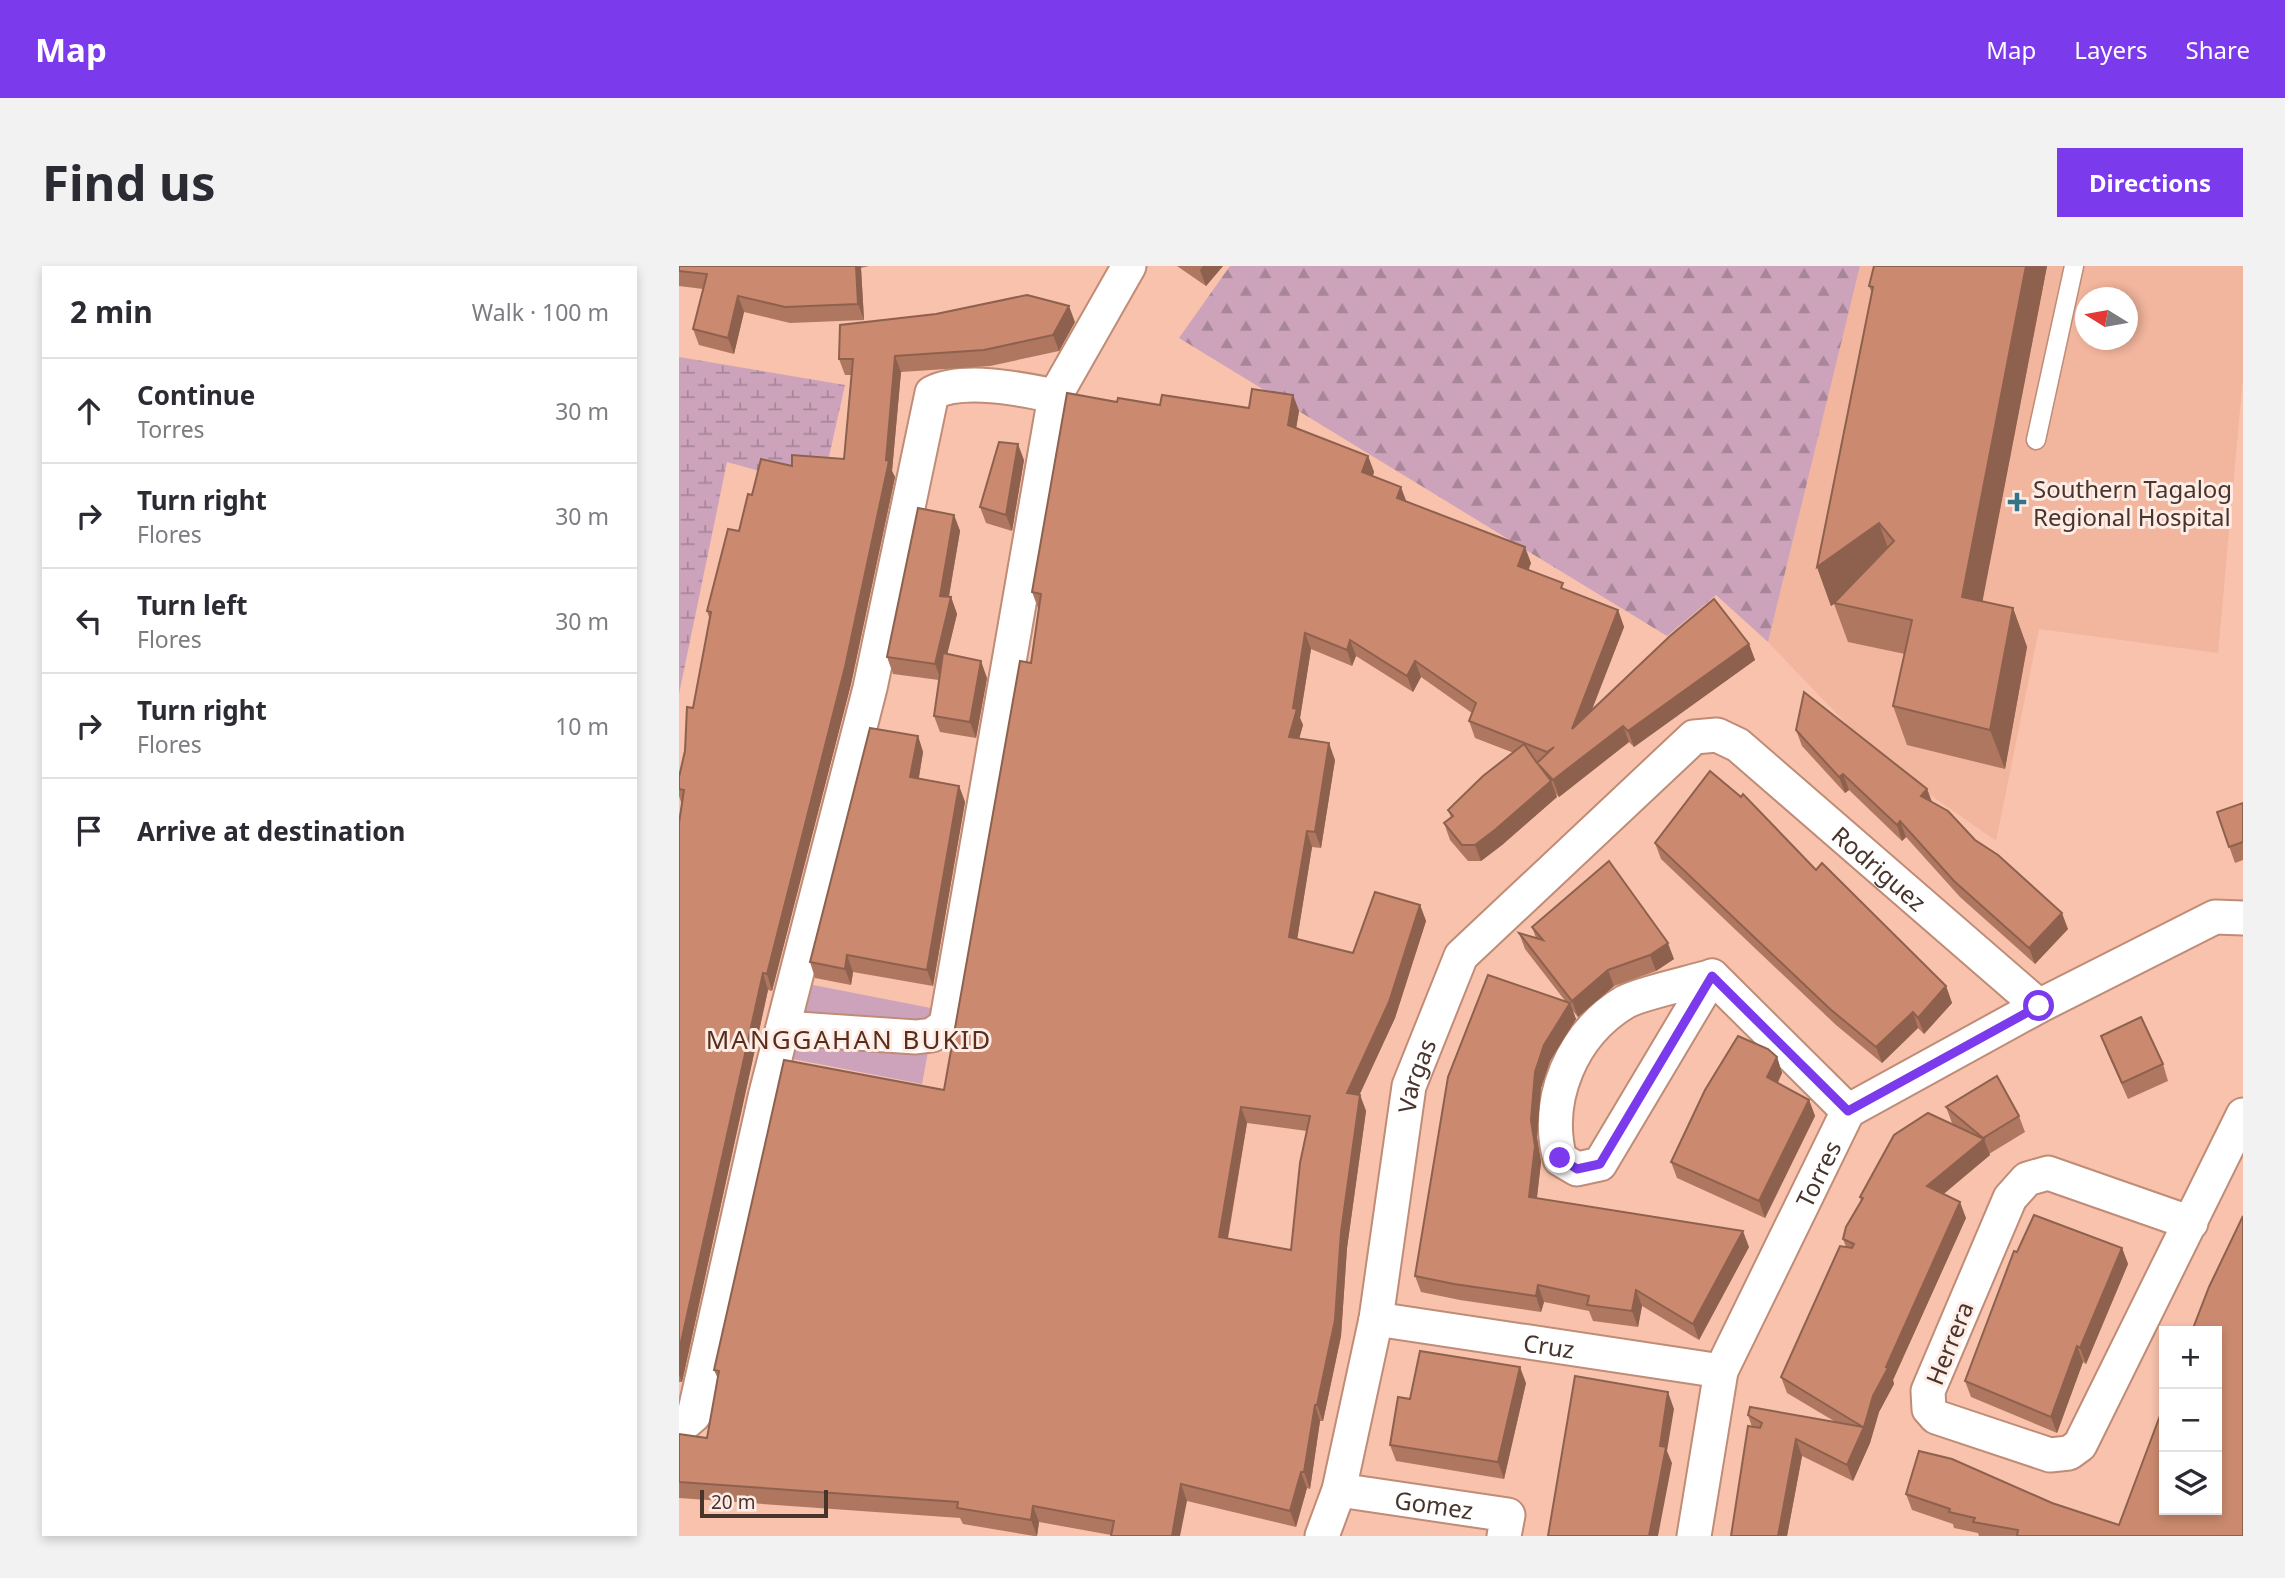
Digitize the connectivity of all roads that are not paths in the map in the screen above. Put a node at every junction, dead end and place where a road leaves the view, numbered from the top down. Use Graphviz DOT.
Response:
graph roads {
  1 [pos="1129,266"];
  2 [pos="2074,266"];
  3 [pos="1055,396"];
  4 [pos="2036,440"];
  5 [pos="1717,735"];
  6 [pos="2243,918"];
  7 [pos="1712,976"];
  8 [pos="2039,1006"];
  9 [pos="782,1028"];
  10 [pos="1848,1111"];
  11 [pos="2243,1115"];
  12 [pos="2191,1223"];
  13 [pos="1376,1319"];
  14 [pos="1721,1371"];
  15 [pos="679,1428"];
  16 [pos="1339,1490"];
  17 [pos="1322,1536"];
  18 [pos="1504,1536"];
  19 [pos="1694,1536"];
  1 -- 3 [label="street"];
  2 -- 4 [label="lane"];
  3 -- 9 [label="street"];
  3 -- 9 [label="street"];
  5 -- 8 [label="street, Rodriguez"];
  5 -- 13 [label="street, Vargas"];
  6 -- 8 [label="street, Torres"];
  7 -- 7 [label="street"];
  7 -- 10 [label="street"];
  8 -- 10 [label="street, Torres"];
  9 -- 15 [label="street"];
  10 -- 14 [label="street, Torres"];
  11 -- 12 [label="street, Herrera"];
  12 -- 12 [label="street, Herrera"];
  13 -- 14 [label="street, Cruz"];
  13 -- 16 [label="street, Vargas"];
  14 -- 19 [label="street, Torres"];
  16 -- 17 [label="street, Vargas"];
  16 -- 18 [label="street, Gomez"];
}
